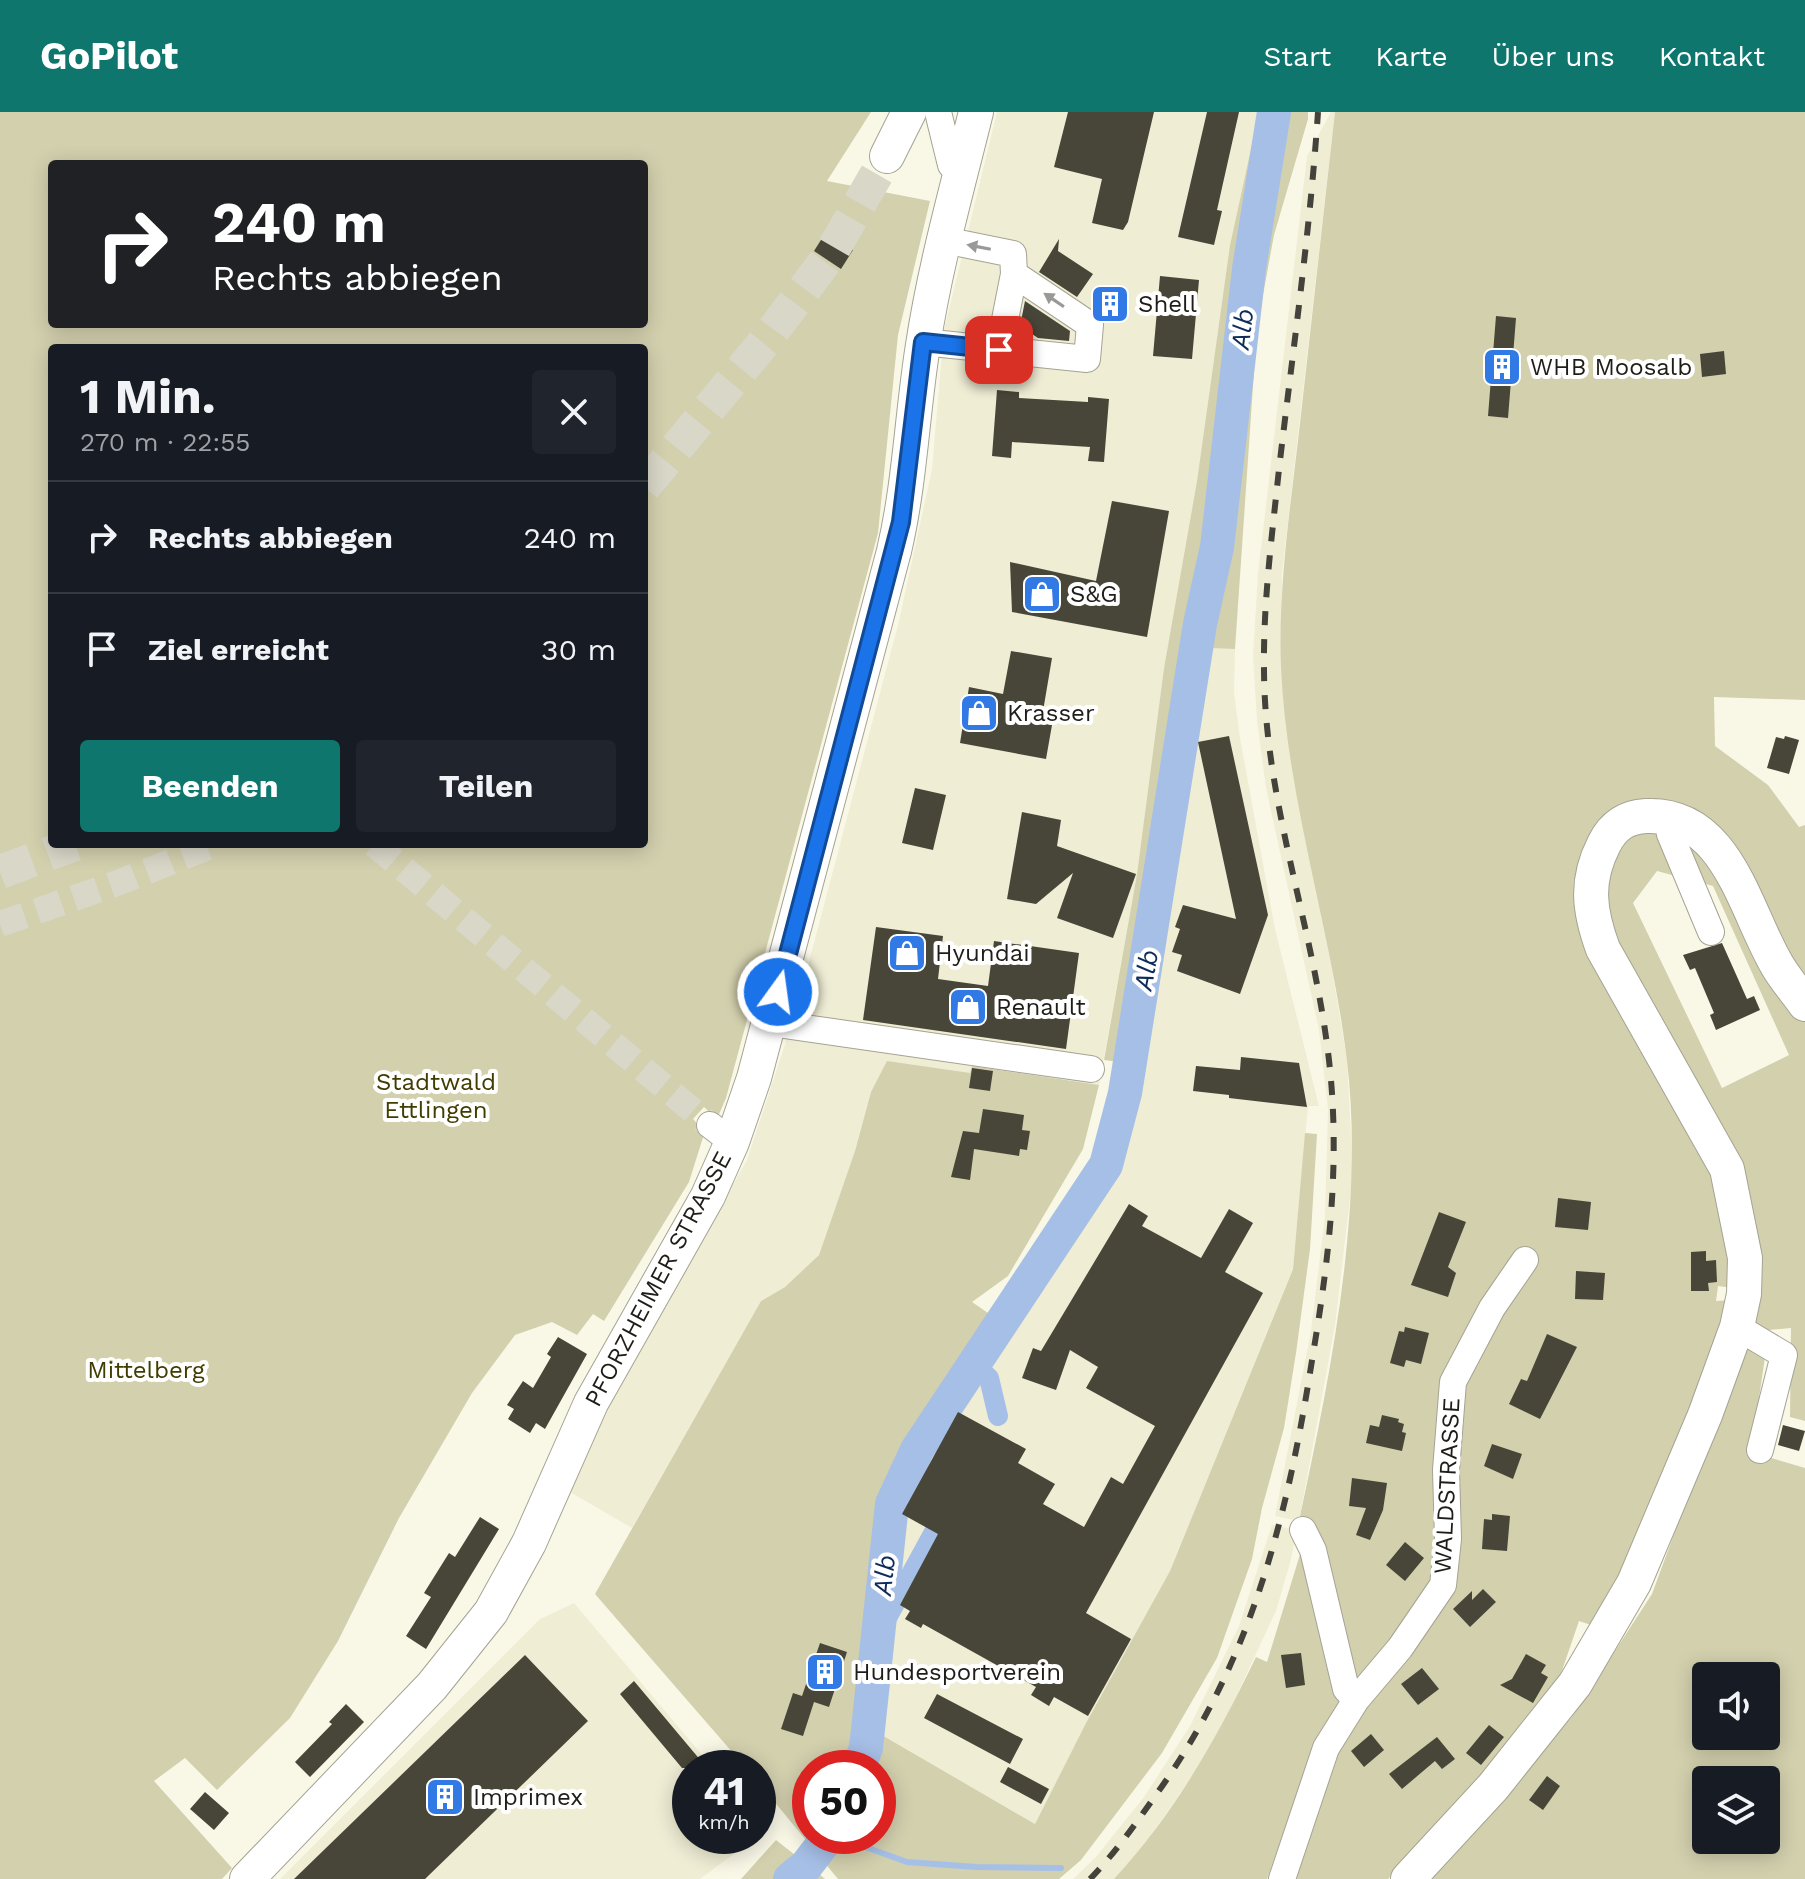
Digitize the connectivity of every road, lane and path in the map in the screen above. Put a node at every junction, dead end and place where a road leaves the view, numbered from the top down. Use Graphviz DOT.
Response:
graph roads {
  1 [pos="909,112"];
  2 [pos="938,112"];
  3 [pos="976,112"];
  4 [pos="887,156"];
  5 [pos="961,172"];
  6 [pos="944,240"];
  7 [pos="1014,264"];
  8 [pos="923,342"];
  9 [pos="999,350"];
  10 [pos="1666,815"];
  11 [pos="1711,932"];
  12 [pos="1805,1004"];
  13 [pos="770,1023"];
  14 [pos="1091,1069"];
  15 [pos="1525,1260"];
  16 [pos="1737,1327"];
  17 [pos="1760,1450"];
  18 [pos="1303,1530"];
  19 [pos="1356,1700"];
  20 [pos="247,1879"];
  21 [pos="1282,1879"];
  22 [pos="1408,1879"];
  1 -- 4 [label="main road"];
  2 -- 5 [label="street"];
  3 -- 5 [label="main road, PFORZHEIMER STRASSE"];
  5 -- 6 [label="main road, PFORZHEIMER STRASSE"];
  7 -- 6 [label="street, one-way"];
  6 -- 8 [label="main road, PFORZHEIMER STRASSE"];
  7 -- 9 [label="street"];
  9 -- 7 [label="street, one-way"];
  8 -- 9 [label="street"];
  8 -- 13 [label="main road, PFORZHEIMER STRASSE"];
  10 -- 11 [label="street"];
  10 -- 12 [label="main road"];
  10 -- 16 [label="main road"];
  13 -- 14 [label="street"];
  13 -- 20 [label="main road, PFORZHEIMER STRASSE"];
  15 -- 19 [label="street, WALDSTRASSE"];
  16 -- 17 [label="street"];
  16 -- 22 [label="main road"];
  18 -- 19 [label="street"];
  19 -- 21 [label="street, WALDSTRASSE"];
}
